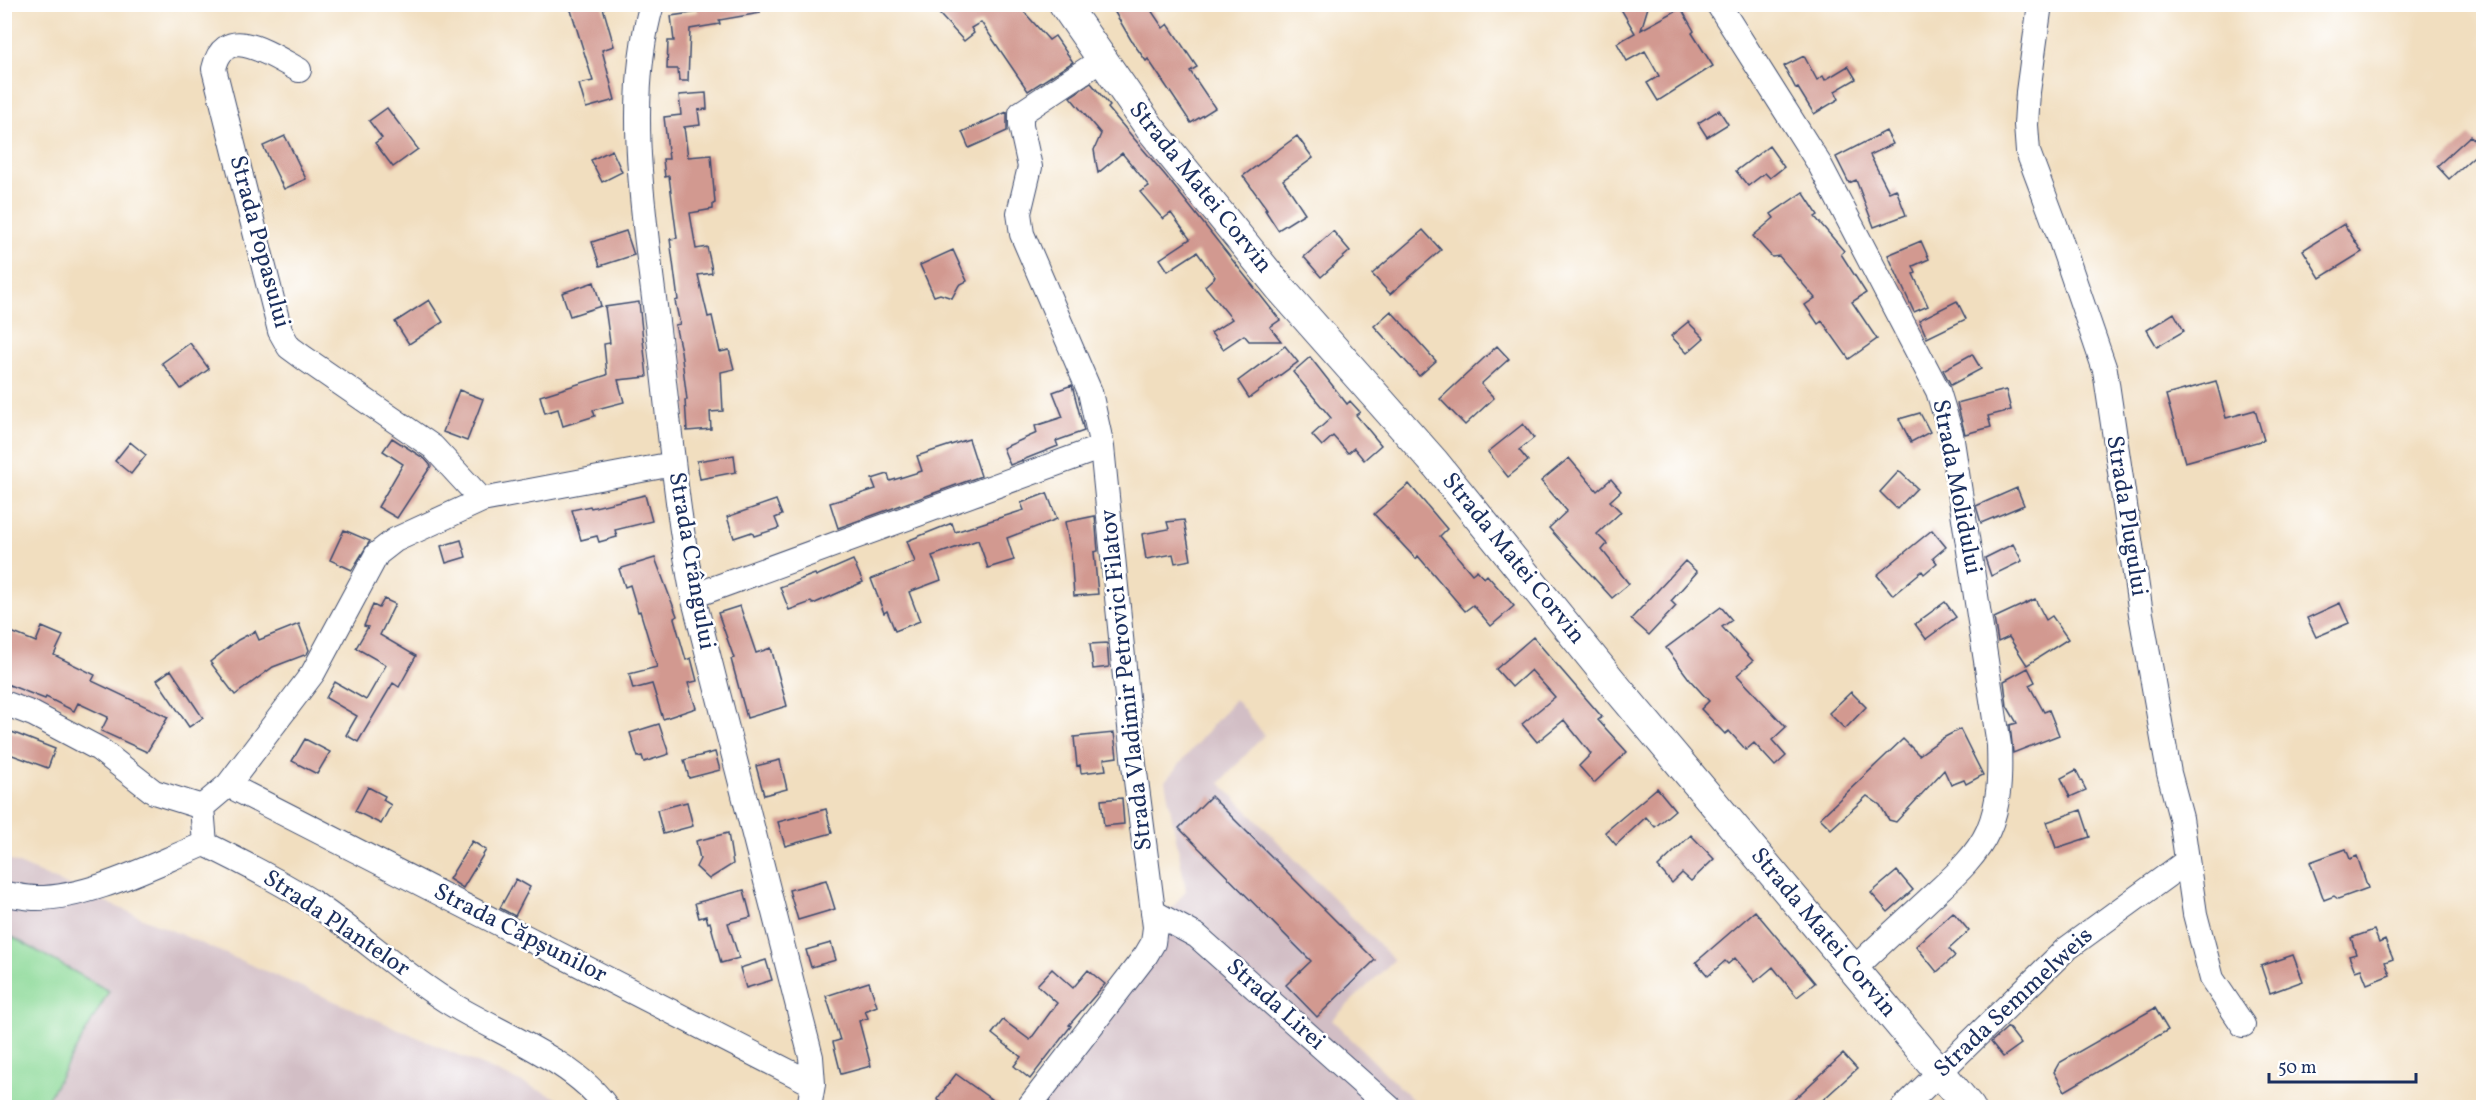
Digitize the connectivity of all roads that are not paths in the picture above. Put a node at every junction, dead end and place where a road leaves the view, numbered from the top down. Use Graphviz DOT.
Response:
graph roads {
  1 [pos="652,4"];
  2 [pos="1064,4"];
  3 [pos="1718,4"];
  4 [pos="2040,4"];
  5 [pos="1101,60"];
  6 [pos="299,70"];
  7 [pos="1102,447"];
  8 [pos="673,464"];
  9 [pos="482,500"];
  10 [pos="693,596"];
  11 [pos="4,704"];
  12 [pos="228,785"];
  13 [pos="202,807"];
  14 [pos="205,844"];
  15 [pos="2187,861"];
  16 [pos="4,894"];
  17 [pos="1153,912"];
  18 [pos="1854,969"];
  19 [pos="2243,1025"];
  20 [pos="1939,1072"];
  21 [pos="813,1084"];
  22 [pos="607,1107"];
  23 [pos="809,1107"];
  24 [pos="1028,1107"];
  25 [pos="1390,1107"];
  26 [pos="1903,1107"];
  27 [pos="1970,1107"];
  1 -- 8 [label="street, Strada Crângului"];
  2 -- 5 [label="main road, Strada Matei Corvin"];
  3 -- 18 [label="street, Strada Molidului"];
  4 -- 15 [label="street, Strada Plugului"];
  5 -- 7 [label="street, Strada Vladimir Petrovici Filatov"];
  5 -- 18 [label="main road, Strada Matei Corvin"];
  6 -- 9 [label="street, Strada Popasului"];
  7 -- 10 [label="street"];
  7 -- 17 [label="street, Strada Vladimir Petrovici Filatov"];
  8 -- 9 [label="street"];
  8 -- 10 [label="street, Strada Crângului"];
  9 -- 12 [label="street"];
  10 -- 21 [label="street, Strada Crângului"];
  11 -- 13 [label="street"];
  12 -- 13 [label="street"];
  12 -- 21 [label="street, Strada Căpșunilor"];
  13 -- 14 [label="street"];
  14 -- 16 [label="street"];
  14 -- 22 [label="street, Strada Plantelor"];
  15 -- 19 [label="street, Strada Plugului"];
  15 -- 20 [label="street, Strada Semmelweis"];
  17 -- 24 [label="street"];
  17 -- 25 [label="street, Strada Lirei"];
  18 -- 20 [label="main road, Strada Matei Corvin"];
  20 -- 26 [label="street, Strada Semmelweis"];
  20 -- 27 [label="main road, Strada Matei Corvin"];
  21 -- 23 [label="street, Strada Crângului"];
}
